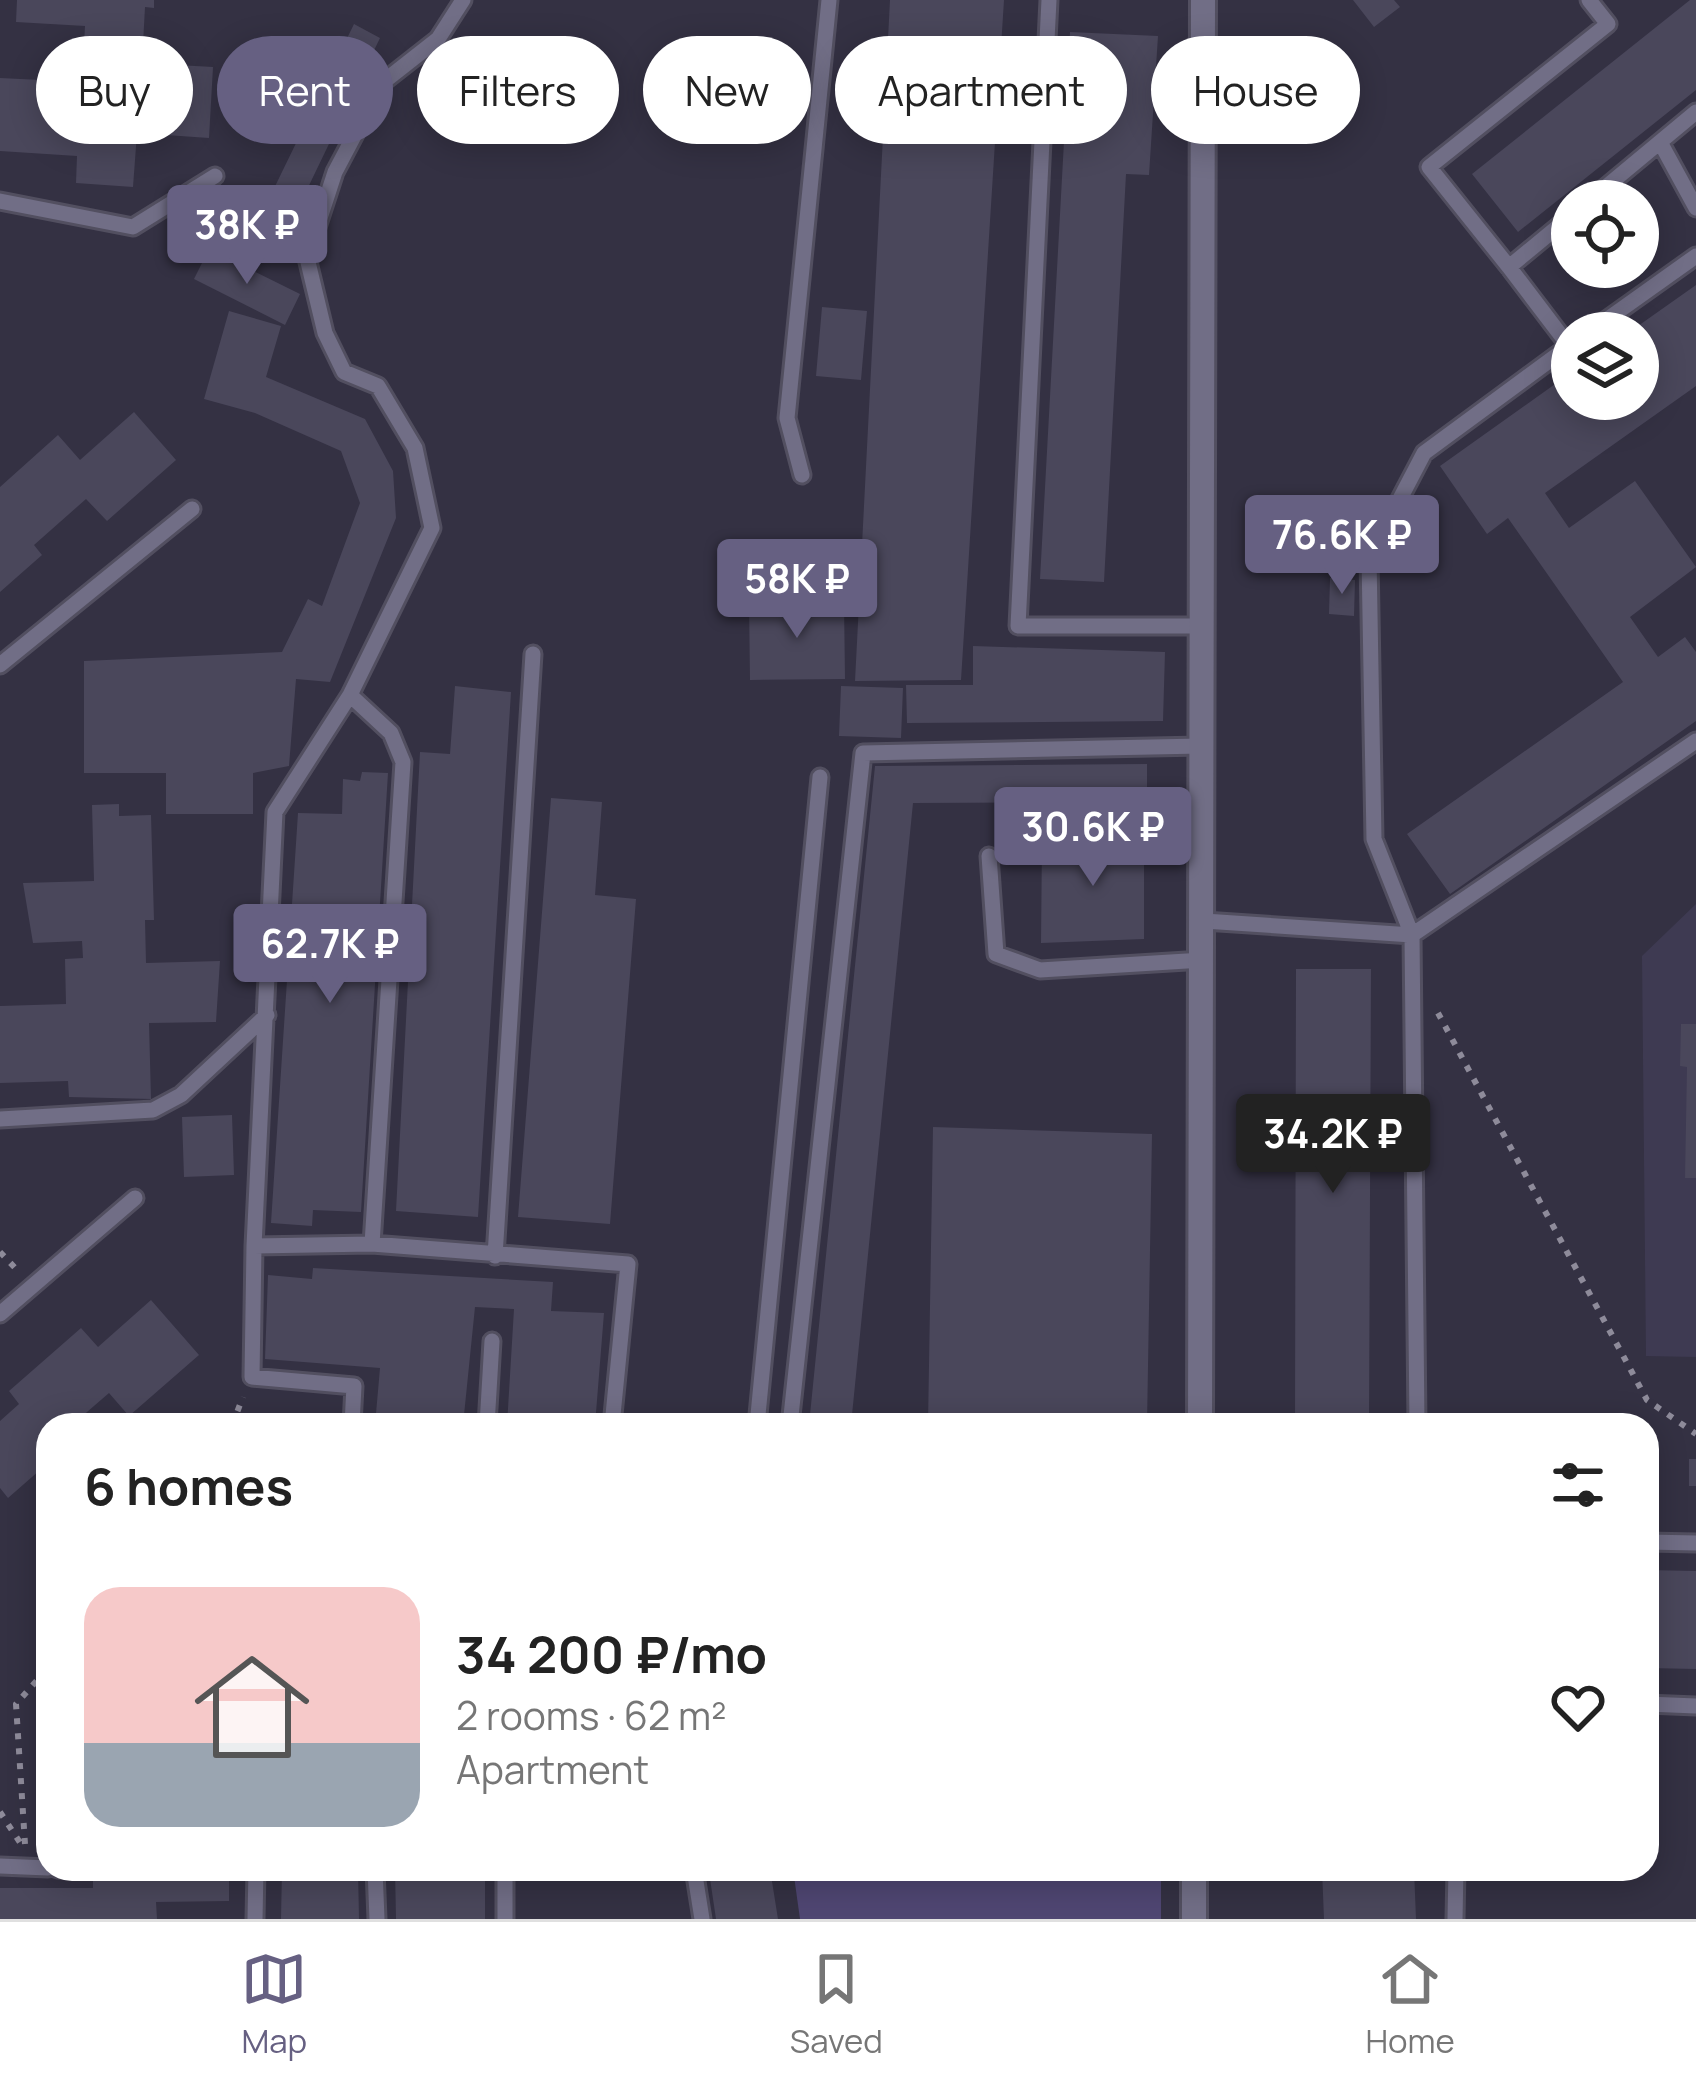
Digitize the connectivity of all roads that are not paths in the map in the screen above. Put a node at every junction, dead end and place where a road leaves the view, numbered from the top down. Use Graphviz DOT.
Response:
graph roads {
  1 [pos="463,0"];
  2 [pos="829,0"];
  3 [pos="1049,0"];
  4 [pos="1203,0"];
  5 [pos="1589,0"];
  6 [pos="1696,112"];
  7 [pos="1660,142"];
  8 [pos="215,176"];
  9 [pos="1614,180"];
  10 [pos="0,201"];
  11 [pos="1696,208"];
  12 [pos="1551,232"];
  13 [pos="1696,256"];
  14 [pos="1509,267"];
  15 [pos="1617,312"];
  16 [pos="1551,321"];
  17 [pos="1551,359"];
  18 [pos="802,475"];
  19 [pos="192,509"];
  20 [pos="1200,626"];
  21 [pos="533,654"];
  22 [pos="0,665"];
  23 [pos="350,695"];
  24 [pos="1696,741"];
  25 [pos="1202,746"];
  26 [pos="820,777"];
  27 [pos="989,856"];
  28 [pos="1204,922"];
  29 [pos="1412,935"];
  30 [pos="1203,960"];
  31 [pos="267,1015"];
  32 [pos="0,1119"];
  33 [pos="135,1198"];
  34 [pos="372,1244"];
  35 [pos="254,1246"];
  36 [pos="495,1256"];
  37 [pos="0,1314"];
  38 [pos="492,1341"];
  39 [pos="353,1413"];
  40 [pos="488,1413"];
  41 [pos="613,1413"];
  42 [pos="758,1413"];
  43 [pos="791,1413"];
  44 [pos="1200,1413"];
  45 [pos="1417,1413"];
  46 [pos="1659,1542"];
  47 [pos="1696,1543"];
  48 [pos="1659,1704"];
  49 [pos="1696,1706"];
  50 [pos="0,1866"];
  51 [pos="36,1868"];
  52 [pos="256,1881"];
  53 [pos="375,1881"];
  54 [pos="505,1881"];
  55 [pos="696,1881"];
  56 [pos="1194,1881"];
  57 [pos="1456,1881"];
  58 [pos="255,1919"];
  59 [pos="377,1919"];
  60 [pos="505,1919"];
  61 [pos="702,1919"];
  62 [pos="1194,1919"];
  63 [pos="1455,1919"];
  1 -- 23 [label="lane"];
  2 -- 18 [label="lane"];
  3 -- 20 [label="lane"];
  4 -- 20 [label="street"];
  5 -- 14 [label="lane"];
  6 -- 7 [label="lane"];
  7 -- 9 [label="lane"];
  7 -- 11 [label="lane"];
  8 -- 10 [label="lane"];
  12 -- 14 [label="lane"];
  13 -- 15 [label="lane"];
  14 -- 16 [label="lane"];
  17 -- 29 [label="lane"];
  19 -- 22 [label="lane"];
  20 -- 25 [label="street"];
  21 -- 36 [label="lane"];
  23 -- 31 [label="lane"];
  23 -- 34 [label="lane"];
  24 -- 29 [label="lane"];
  25 -- 28 [label="street"];
  25 -- 43 [label="lane"];
  26 -- 42 [label="lane"];
  27 -- 30 [label="lane"];
  28 -- 29 [label="lane"];
  28 -- 30 [label="street"];
  29 -- 45 [label="lane"];
  30 -- 44 [label="street"];
  31 -- 32 [label="lane"];
  31 -- 35 [label="lane"];
  33 -- 37 [label="lane"];
  34 -- 35 [label="lane"];
  34 -- 36 [label="lane"];
  35 -- 39 [label="lane"];
  36 -- 41 [label="lane"];
  38 -- 40 [label="lane"];
  46 -- 47 [label="lane"];
  48 -- 49 [label="lane"];
  50 -- 51 [label="lane"];
  52 -- 58 [label="lane"];
  53 -- 59 [label="lane"];
  54 -- 60 [label="lane"];
  55 -- 61 [label="lane"];
  56 -- 62 [label="street"];
  57 -- 63 [label="lane"];
}
